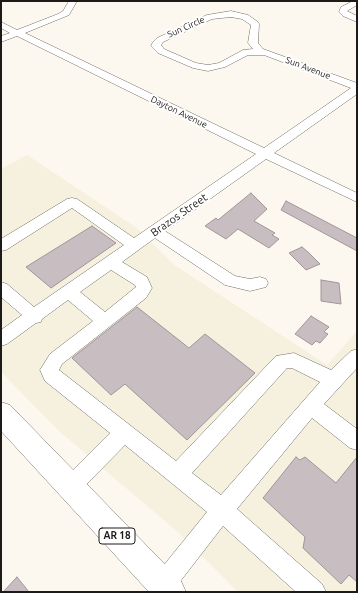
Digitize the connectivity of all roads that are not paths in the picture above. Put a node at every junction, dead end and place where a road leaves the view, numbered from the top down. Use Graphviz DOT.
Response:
graph roads {
  1 [pos="73,1"];
  2 [pos="357,2"];
  3 [pos="357,18"];
  4 [pos="1,25"];
  5 [pos="17,33"];
  6 [pos="1,39"];
  7 [pos="258,52"];
  8 [pos="357,88"];
  9 [pos="266,154"];
  10 [pos="357,198"];
  11 [pos="155,231"];
  12 [pos="1,246"];
  13 [pos="135,246"];
  14 [pos="111,262"];
  15 [pos="260,283"];
  16 [pos="1,288"];
  17 [pos="69,292"];
  18 [pos="35,317"];
  19 [pos="105,321"];
  20 [pos="1,339"];
  21 [pos="357,356"];
  22 [pos="333,380"];
  23 [pos="311,406"];
  24 [pos="1,414"];
  25 [pos="124,432"];
  26 [pos="357,441"];
  27 [pos="177,474"];
  28 [pos="70,487"];
  29 [pos="222,510"];
  30 [pos="166,588"];
  31 [pos="314,592"];
  1 -- 5 [label="street"];
  2 -- 3 [label="street"];
  4 -- 5 [label="street, Dayton Avenue"];
  5 -- 6 [label="street"];
  5 -- 9 [label="street, Dayton Avenue"];
  7 -- 7 [label="street, Sun Circle"];
  7 -- 8 [label="street, Sun Avenue"];
  8 -- 9 [label="street, Brazos Street"];
  9 -- 10 [label="street, Dayton Avenue"];
  9 -- 11 [label="street, Brazos Street"];
  11 -- 13 [label="street, Brazos Street"];
  11 -- 15 [label="street"];
  12 -- 13 [label="street"];
  13 -- 14 [label="street, Brazos Street"];
  14 -- 17 [label="street, Brazos Street"];
  14 -- 19 [label="street"];
  16 -- 18 [label="street"];
  17 -- 18 [label="street, Brazos Street"];
  17 -- 19 [label="street"];
  18 -- 20 [label="street, Brazos Street"];
  19 -- 25 [label="street"];
  21 -- 22 [label="street"];
  22 -- 23 [label="street"];
  22 -- 27 [label="street"];
  23 -- 26 [label="street"];
  23 -- 29 [label="street"];
  24 -- 28 [label="main road, AR 18"];
  25 -- 27 [label="street"];
  25 -- 28 [label="street"];
  27 -- 29 [label="street"];
  28 -- 30 [label="main road, AR 18"];
  29 -- 30 [label="street"];
  29 -- 31 [label="street"];
}
